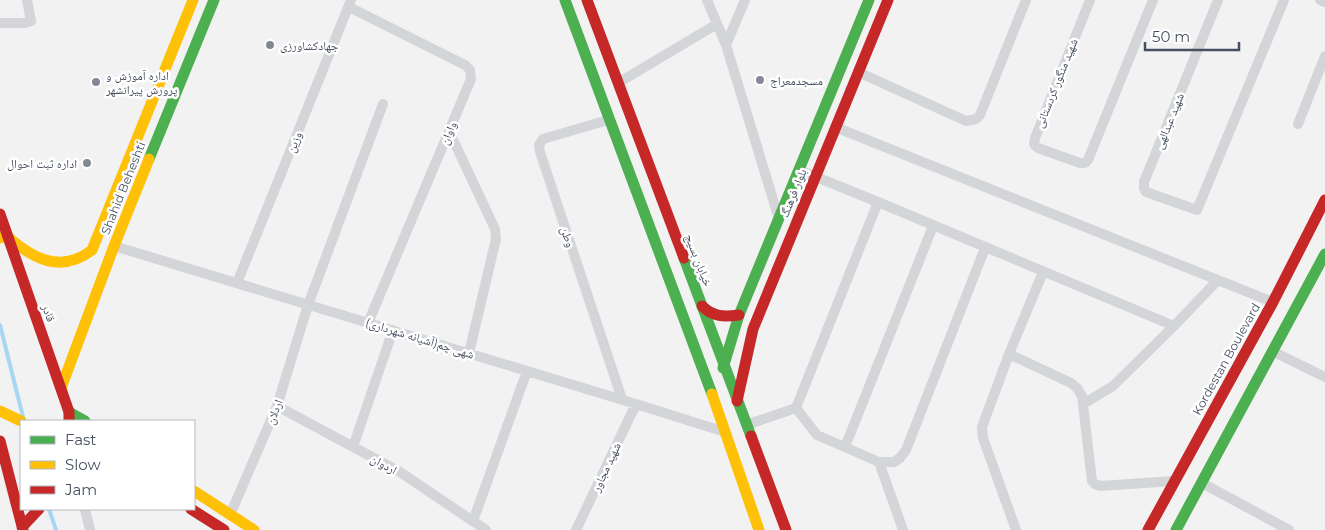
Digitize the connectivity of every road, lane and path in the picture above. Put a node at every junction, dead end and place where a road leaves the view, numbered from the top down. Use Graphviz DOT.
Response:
graph roads {
  1 [pos="27,0"];
  2 [pos="194,0"];
  3 [pos="214,0"];
  4 [pos="565,0"];
  5 [pos="587,0"];
  6 [pos="708,0"];
  7 [pos="745,0"];
  8 [pos="868,0"];
  9 [pos="888,0"];
  10 [pos="1026,0"];
  11 [pos="1090,0"];
  12 [pos="1153,0"];
  13 [pos="1218,0"];
  14 [pos="1284,0"];
  15 [pos="1320,0"];
  16 [pos="1325,2"];
  17 [pos="350,3"];
  18 [pos="0,23"];
  19 [pos="717,24"];
  20 [pos="726,45"];
  21 [pos="1325,56"];
  22 [pos="858,72"];
  23 [pos="618,83"];
  24 [pos="153,100"];
  25 [pos="383,104"];
  26 [pos="170,108"];
  27 [pos="608,120"];
  28 [pos="1298,124"];
  29 [pos="835,127"];
  30 [pos="449,131"];
  31 [pos="799,170"];
  32 [pos="815,176"];
  33 [pos="115,193"];
  34 [pos="133,200"];
  35 [pos="1325,200"];
  36 [pos="878,202"];
  37 [pos="0,214"];
  38 [pos="779,219"];
  39 [pos="933,226"];
  40 [pos="3,237"];
  41 [pos="114,246"];
  42 [pos="985,248"];
  43 [pos="1325,254"];
  44 [pos="1043,272"];
  45 [pos="1218,280"];
  46 [pos="237,283"];
  47 [pos="1273,302"];
  48 [pos="308,305"];
  49 [pos="702,306"];
  50 [pos="737,318"];
  51 [pos="368,323"];
  52 [pos="1174,326"];
  53 [pos="753,329"];
  54 [pos="393,330"];
  55 [pos="1272,351"];
  56 [pos="468,353"];
  57 [pos="1009,354"];
  58 [pos="724,367"];
  59 [pos="527,371"];
  60 [pos="704,374"];
  61 [pos="1325,377"];
  62 [pos="61,388"];
  63 [pos="622,399"];
  64 [pos="737,401"];
  65 [pos="636,404"];
  66 [pos="1083,404"];
  67 [pos="277,406"];
  68 [pos="796,408"];
  69 [pos="0,411"];
  70 [pos="69,416"];
  71 [pos="18,420"];
  72 [pos="82,420"];
  73 [pos="746,425"];
  74 [pos="725,432"];
  75 [pos="0,441"];
  76 [pos="353,447"];
  77 [pos="845,447"];
  78 [pos="879,462"];
  79 [pos="4,467"];
  80 [pos="1174,481"];
  81 [pos="1202,483"];
  82 [pos="195,492"];
  83 [pos="0,495"];
  84 [pos="14,496"];
  85 [pos="38,510"];
  86 [pos="85,510"];
  87 [pos="193,510"];
  88 [pos="230,515"];
  89 [pos="473,521"];
  90 [pos="767,523"];
  91 [pos="22,528"];
  92 [pos="90,530"];
  93 [pos="224,530"];
  94 [pos="254,530"];
  95 [pos="486,530"];
  96 [pos="576,530"];
  97 [pos="786,530"];
  98 [pos="903,530"];
  99 [pos="1016,530"];
  100 [pos="1148,530"];
  101 [pos="1176,530"];
  102 [pos="1289,530"];
  1 -- 18 [label="street"];
  2 -- 24 [label="main road, Shahid Beheshti"];
  3 -- 26 [label="main road, Shahid Beheshti"];
  4 -- 27 [label="main road, خیابان بسیج"];
  5 -- 23 [label="main road, خیابان بسیج"];
  6 -- 19 [label="street"];
  7 -- 20 [label="street"];
  8 -- 31 [label="main road, بلوار فرهنگ"];
  9 -- 22 [label="main road, بلوار فرهنگ"];
  10 -- 22 [label="street"];
  11 -- 12 [label="street, شهید منگور کردستانی"];
  13 -- 14 [label="street, شهید عبدالهی"];
  15 -- 16 [label="street"];
  17 -- 30 [label="street, واوان"];
  17 -- 46 [label="street, وزین"];
  19 -- 20 [label="street"];
  19 -- 23 [label="street"];
  20 -- 38 [label="street"];
  21 -- 28 [label="street"];
  22 -- 29 [label="main road, بلوار فرهنگ"];
  23 -- 49 [label="main road, خیابان بسیج"];
  24 -- 26 [label="main road"];
  24 -- 33 [label="main road, Shahid Beheshti"];
  25 -- 48 [label="street, اردلان"];
  26 -- 34 [label="main road, Shahid Beheshti"];
  27 -- 60 [label="main road, خیابان بسیج"];
  27 -- 63 [label="street, وطن"];
  29 -- 32 [label="main road, بلوار فرهنگ"];
  29 -- 45 [label="street"];
  30 -- 51 [label="street, واوان"];
  30 -- 56 [label="street"];
  31 -- 32 [label="street"];
  31 -- 38 [label="main road, بلوار فرهنگ"];
  32 -- 36 [label="street"];
  32 -- 53 [label="main road, بلوار فرهنگ"];
  33 -- 34 [label="main road"];
  33 -- 40 [label="main road, Shahid Beheshti"];
  34 -- 41 [label="main road, Shahid Beheshti"];
  35 -- 47 [label="main road, Kordestan Boulevard"];
  36 -- 39 [label="street"];
  36 -- 68 [label="street"];
  37 -- 40 [label="main road, قادر"];
  38 -- 50 [label="main road, بلوار فرهنگ"];
  39 -- 42 [label="street"];
  39 -- 77 [label="street"];
  40 -- 62 [label="main road, قادر"];
  41 -- 46 [label="street, شهی چم(آشیانه شهرداری)"];
  41 -- 62 [label="main road, Shahid Beheshti"];
  42 -- 44 [label="street"];
  42 -- 78 [label="street"];
  43 -- 55 [label="main road"];
  44 -- 52 [label="street"];
  44 -- 57 [label="street"];
  45 -- 47 [label="street"];
  45 -- 52 [label="street"];
  46 -- 48 [label="street, شهی چم(آشیانه شهرداری)"];
  47 -- 80 [label="main road, Kordestan Boulevard"];
  48 -- 51 [label="street, شهی چم(آشیانه شهرداری)"];
  48 -- 67 [label="street, اردلان"];
  49 -- 50 [label="main road"];
  49 -- 58 [label="main road, خیابان بسیج"];
  50 -- 53 [label="main road"];
  50 -- 58 [label="main road, بلوار فرهنگ"];
  51 -- 54 [label="street, شهی چم(آشیانه شهرداری)"];
  52 -- 66 [label="street"];
  53 -- 64 [label="main road, بلوار فرهنگ"];
  54 -- 56 [label="street, شهی چم(آشیانه شهرداری)"];
  54 -- 76 [label="street"];
  55 -- 61 [label="street"];
  55 -- 81 [label="main road"];
  56 -- 59 [label="street, شهی چم(آشیانه شهرداری)"];
  57 -- 66 [label="street"];
  57 -- 99 [label="street"];
  58 -- 60 [label="main road"];
  58 -- 64 [label="main road, خیابان بسیج"];
  59 -- 63 [label="street, شهی چم(آشیانه شهرداری)"];
  59 -- 89 [label="street"];
  60 -- 74 [label="main road, خیابان بسیج"];
  62 -- 70 [label="main road, قادر"];
  63 -- 65 [label="street, شهی چم(آشیانه شهرداری)"];
  64 -- 73 [label="main road, خیابان بسیج"];
  65 -- 74 [label="street, شهی چم(آشیانه شهرداری)"];
  65 -- 96 [label="street, شهید مجاور"];
  66 -- 80 [label="street"];
  67 -- 76 [label="street, اردوان"];
  67 -- 88 [label="street, اردلان"];
  68 -- 73 [label="street"];
  68 -- 77 [label="street"];
  69 -- 71 [label="main road"];
  70 -- 72 [label="main road"];
  73 -- 90 [label="main road, خیابان بسیج"];
  74 -- 90 [label="main road, خیابان بسیج"];
  75 -- 79 [label="main road"];
  76 -- 89 [label="street, اردوان"];
  77 -- 78 [label="street"];
  78 -- 98 [label="street"];
  79 -- 84 [label="main road"];
  80 -- 100 [label="main road, Kordestan Boulevard"];
  81 -- 101 [label="main road"];
  81 -- 102 [label="street"];
  82 -- 88 [label="main road"];
  83 -- 84 [label="main road"];
  84 -- 91 [label="main road"];
  85 -- 91 [label="main road"];
  86 -- 92 [label="street"];
  87 -- 93 [label="main road"];
  88 -- 94 [label="main road"];
  89 -- 95 [label="street, اردوان"];
  90 -- 97 [label="main road, خیابان بسیج"];
}
